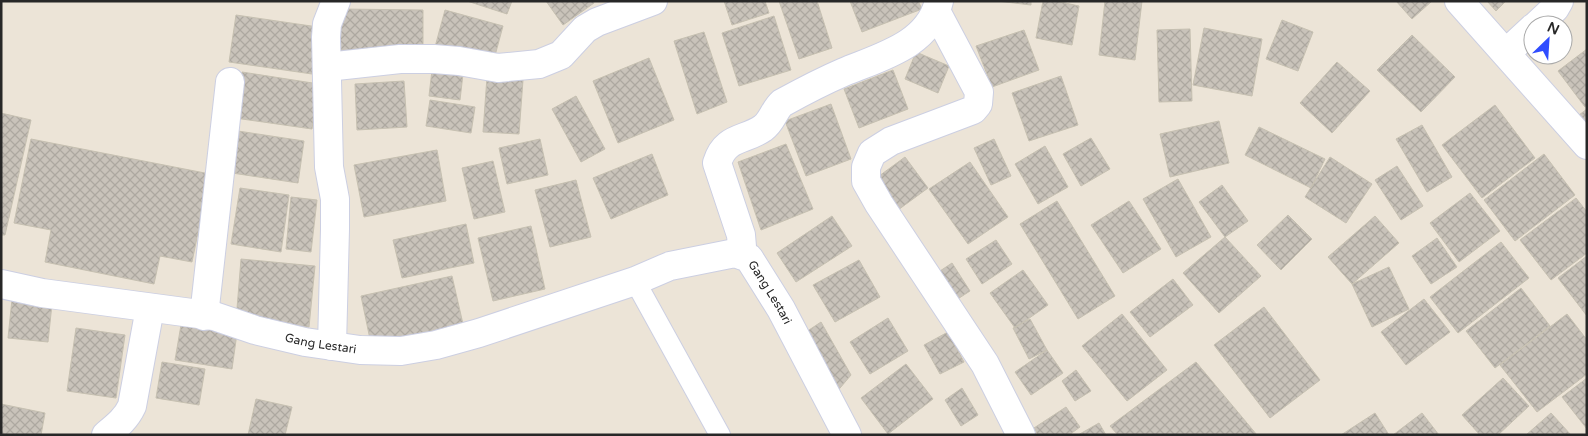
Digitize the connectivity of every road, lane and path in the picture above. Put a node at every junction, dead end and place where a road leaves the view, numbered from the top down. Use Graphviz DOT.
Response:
graph roads {
  1 [pos="336,1"];
  2 [pos="653,1"];
  3 [pos="1459,1"];
  4 [pos="1559,1"];
  5 [pos="937,6"];
  6 [pos="1548,15"];
  7 [pos="1523,37"];
  8 [pos="1506,53"];
  9 [pos="327,67"];
  10 [pos="230,82"];
  11 [pos="1587,145"];
  12 [pos="742,255"];
  13 [pos="635,281"];
  14 [pos="1,284"];
  15 [pos="150,308"];
  16 [pos="204,316"];
  17 [pos="332,346"];
  18 [pos="106,435"];
  19 [pos="720,435"];
  20 [pos="847,435"];
  21 [pos="1021,435"];
  1 -- 9 [label="street"];
  2 -- 9 [label="street"];
  3 -- 8 [label="street"];
  4 -- 6 [label="street"];
  5 -- 12 [label="street"];
  5 -- 21 [label="street"];
  7 -- 8 [label="street"];
  8 -- 11 [label="street"];
  9 -- 17 [label="street"];
  10 -- 16 [label="street"];
  12 -- 13 [label="street, Gang Lestari"];
  12 -- 20 [label="street, Gang Lestari"];
  13 -- 17 [label="street, Gang Lestari"];
  13 -- 19 [label="lane"];
  14 -- 15 [label="street, Gang Lestari"];
  15 -- 16 [label="street, Gang Lestari"];
  15 -- 18 [label="street"];
  16 -- 17 [label="street, Gang Lestari"];
}
